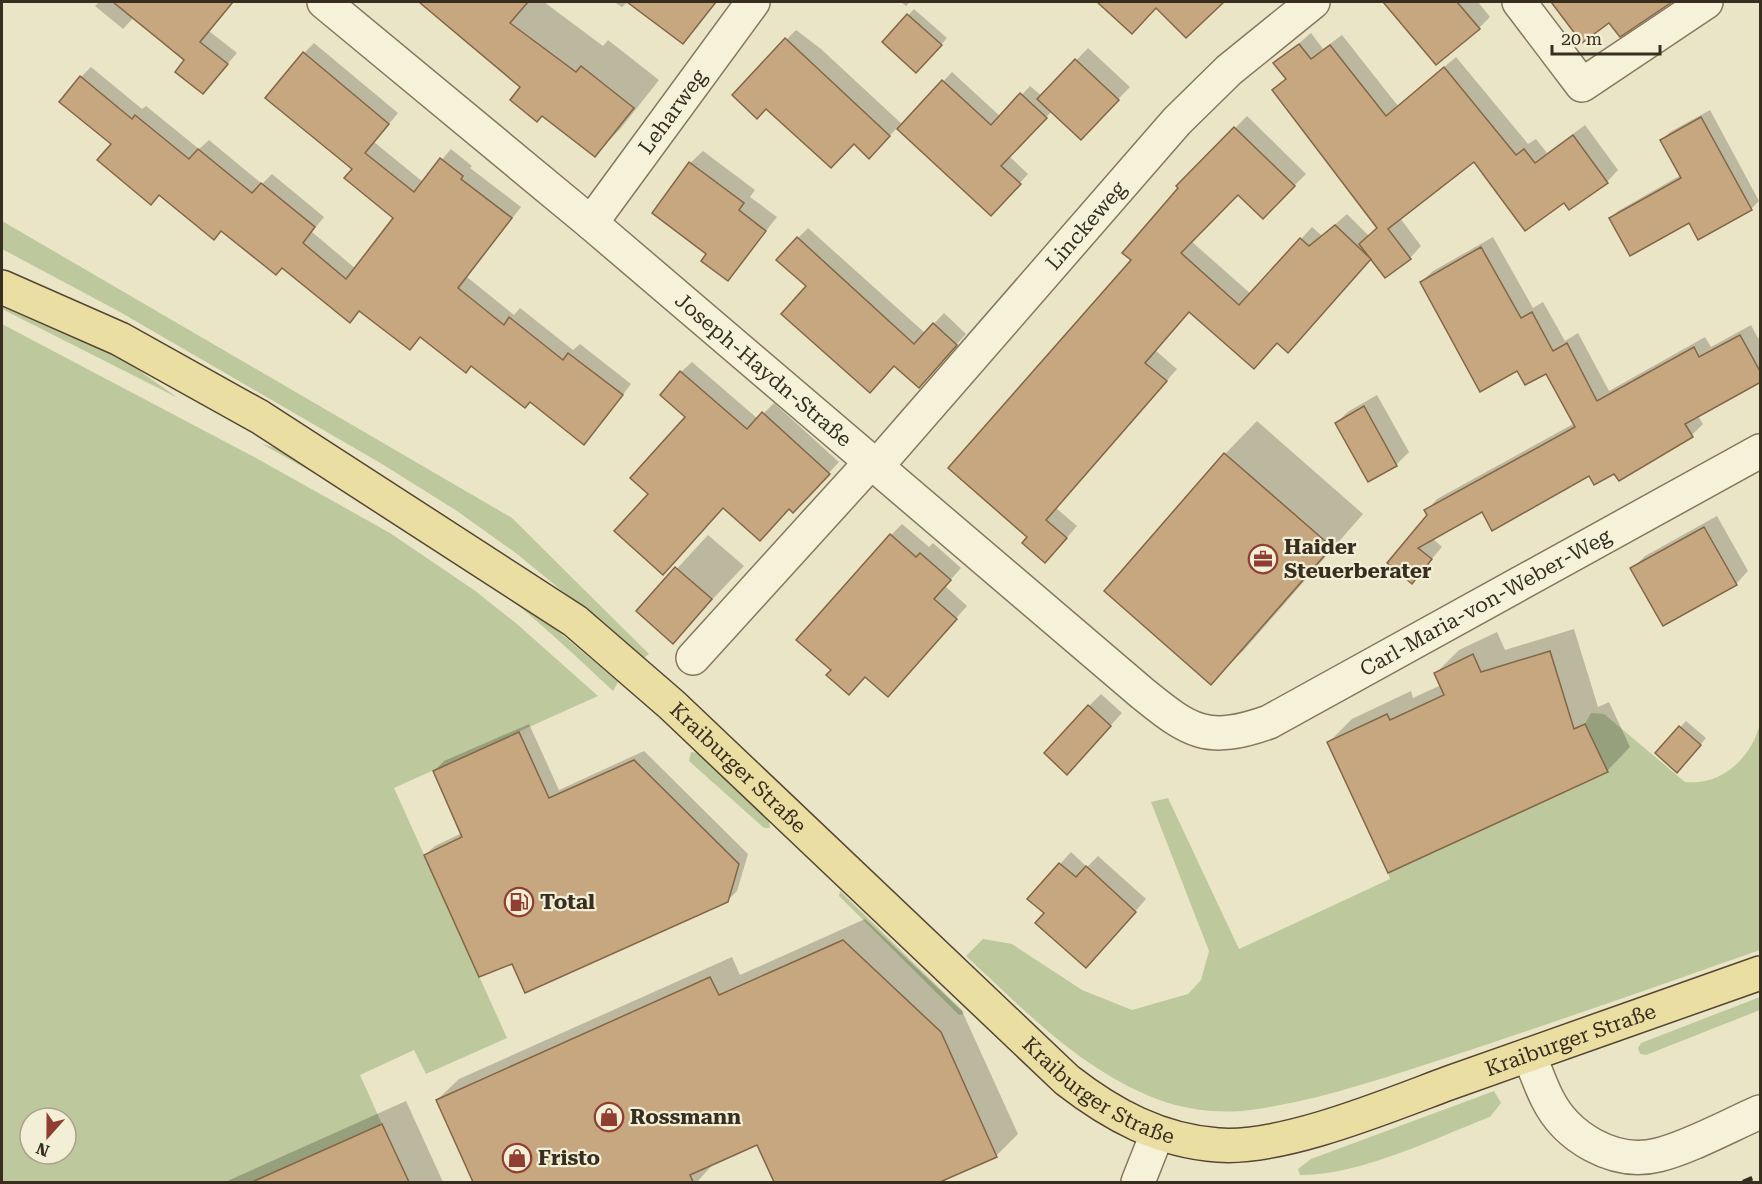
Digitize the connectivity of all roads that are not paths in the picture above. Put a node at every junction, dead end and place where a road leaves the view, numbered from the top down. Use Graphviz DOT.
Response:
graph roads {
  1 [pos="324,2"];
  2 [pos="753,2"];
  3 [pos="1313,2"];
  4 [pos="1520,2"];
  5 [pos="1706,2"];
  6 [pos="591,223"];
  7 [pos="2,286"];
  8 [pos="1761,451"];
  9 [pos="874,464"];
  10 [pos="693,658"];
  11 [pos="1204,732"];
  12 [pos="1761,973"];
  13 [pos="1529,1055"];
  14 [pos="1761,1112"];
  15 [pos="1158,1134"];
  16 [pos="1138,1182"];
  1 -- 6 [label="street, Joseph-Haydn-Straße"];
  2 -- 6 [label="street, Leharweg"];
  3 -- 9 [label="street, Linckeweg"];
  4 -- 5 [label="street"];
  6 -- 9 [label="street, Joseph-Haydn-Straße"];
  7 -- 15 [label="main road, Kraiburger Straße"];
  8 -- 11 [label="street, Carl-Maria-von-Weber-Weg"];
  9 -- 10 [label="street, Linckeweg"];
  9 -- 11 [label="street, Joseph-Haydn-Straße"];
  12 -- 13 [label="main road, Kraiburger Straße"];
  13 -- 14 [label="street"];
  13 -- 15 [label="main road, Kraiburger Straße"];
  15 -- 16 [label="street"];
}
